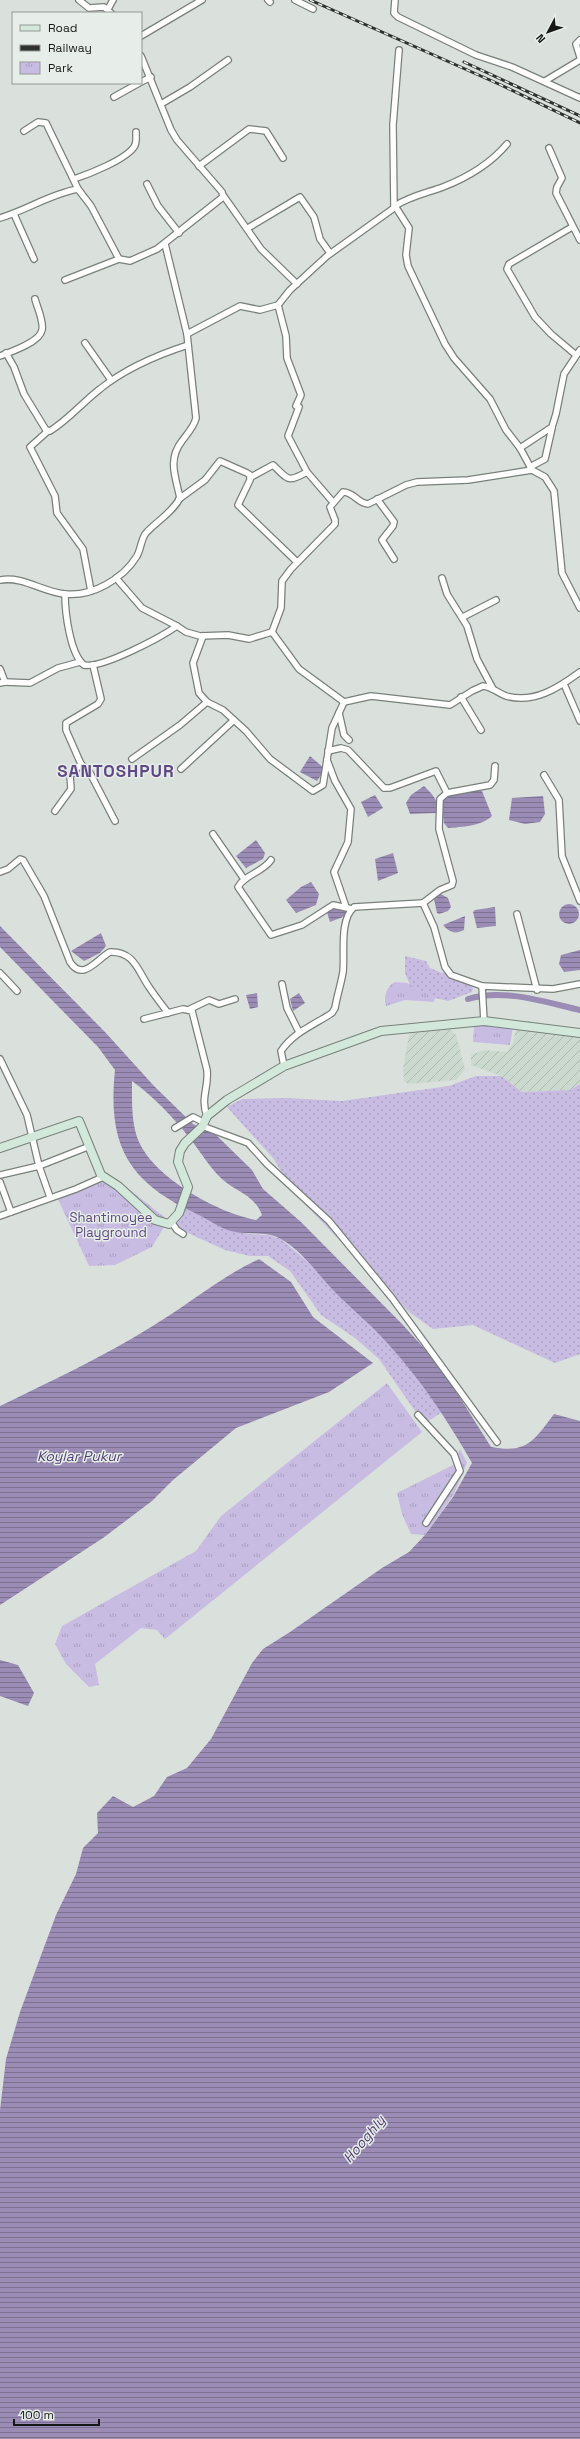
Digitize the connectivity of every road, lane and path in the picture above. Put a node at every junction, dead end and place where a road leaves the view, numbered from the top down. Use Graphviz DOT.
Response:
graph roads {
  1 [pos="79,0"];
  2 [pos="113,0"];
  3 [pos="202,0"];
  4 [pos="295,0"];
  5 [pos="395,0"];
  6 [pos="313,9"];
  7 [pos="110,11"];
  8 [pos="142,35"];
  9 [pos="580,40"];
  10 [pos="398,50"];
  11 [pos="580,57"];
  12 [pos="142,58"];
  13 [pos="228,60"];
  14 [pos="580,60"];
  15 [pos="151,77"];
  16 [pos="142,81"];
  17 [pos="545,81"];
  18 [pos="137,84"];
  19 [pos="114,97"];
  20 [pos="580,98"];
  21 [pos="161,104"];
  22 [pos="24,131"];
  23 [pos="136,132"];
  24 [pos="507,144"];
  25 [pos="549,148"];
  26 [pos="283,158"];
  27 [pos="199,166"];
  28 [pos="74,179"];
  29 [pos="147,184"];
  30 [pos="78,188"];
  31 [pos="223,195"];
  32 [pos="395,206"];
  33 [pos="14,214"];
  34 [pos="0,218"];
  35 [pos="572,227"];
  36 [pos="248,228"];
  37 [pos="179,233"];
  38 [pos="580,240"];
  39 [pos="165,244"];
  40 [pos="330,253"];
  41 [pos="119,258"];
  42 [pos="34,259"];
  43 [pos="65,280"];
  44 [pos="297,284"];
  45 [pos="35,299"];
  46 [pos="278,305"];
  47 [pos="186,334"];
  48 [pos="85,343"];
  49 [pos="188,345"];
  50 [pos="575,352"];
  51 [pos="6,353"];
  52 [pos="0,356"];
  53 [pos="111,380"];
  54 [pos="552,427"];
  55 [pos="48,431"];
  56 [pos="520,448"];
  57 [pos="531,468"];
  58 [pos="307,472"];
  59 [pos="250,475"];
  60 [pos="179,499"];
  61 [pos="377,499"];
  62 [pos="332,501"];
  63 [pos="394,560"];
  64 [pos="297,562"];
  65 [pos="116,578"];
  66 [pos="442,578"];
  67 [pos="0,580"];
  68 [pos="92,591"];
  69 [pos="65,594"];
  70 [pos="496,600"];
  71 [pos="580,608"];
  72 [pos="463,617"];
  73 [pos="177,626"];
  74 [pos="272,632"];
  75 [pos="199,635"];
  76 [pos="80,662"];
  77 [pos="92,665"];
  78 [pos="0,668"];
  79 [pos="580,672"];
  80 [pos="3,682"];
  81 [pos="564,684"];
  82 [pos="494,690"];
  83 [pos="461,697"];
  84 [pos="208,702"];
  85 [pos="344,702"];
  86 [pos="578,710"];
  87 [pos="339,712"];
  88 [pos="234,720"];
  89 [pos="580,721"];
  90 [pos="481,730"];
  91 [pos="349,740"];
  92 [pos="328,751"];
  93 [pos="326,757"];
  94 [pos="132,759"];
  95 [pos="81,764"];
  96 [pos="495,766"];
  97 [pos="180,769"];
  98 [pos="544,775"];
  99 [pos="447,793"];
  100 [pos="55,811"];
  101 [pos="115,821"];
  102 [pos="214,834"];
  103 [pos="272,860"];
  104 [pos="0,872"];
  105 [pos="244,879"];
  106 [pos="580,901"];
  107 [pos="423,903"];
  108 [pos="349,908"];
  109 [pos="517,914"];
  110 [pos="0,973"];
  111 [pos="282,984"];
  112 [pos="580,984"];
  113 [pos="482,988"];
  114 [pos="537,990"];
  115 [pos="17,991"];
  116 [pos="234,999"];
  117 [pos="190,1009"];
  118 [pos="168,1013"];
  119 [pos="144,1019"];
  120 [pos="484,1021"];
  121 [pos="299,1032"];
  122 [pos="580,1033"];
  123 [pos="0,1059"];
  124 [pos="284,1066"];
  125 [pos="203,1123"];
  126 [pos="175,1128"];
  127 [pos="32,1138"];
  128 [pos="90,1146"];
  129 [pos="0,1148"];
  130 [pos="39,1166"];
  131 [pos="0,1175"];
  132 [pos="103,1177"];
  133 [pos="0,1182"];
  134 [pos="1,1189"];
  135 [pos="50,1197"];
  136 [pos="11,1212"];
  137 [pos="0,1216"];
  138 [pos="172,1223"];
  139 [pos="183,1234"];
  140 [pos="418,1415"];
  141 [pos="497,1442"];
  142 [pos="426,1523"];
  1 -- 7 [label="street"];
  2 -- 7 [label="street"];
  3 -- 8 [label="street"];
  4 -- 6 [label="street"];
  5 -- 17 [label="street"];
  9 -- 11 [label="street"];
  10 -- 32 [label="street"];
  12 -- 15 [label="street"];
  13 -- 21 [label="street"];
  14 -- 17 [label="street"];
  15 -- 16 [label="street"];
  15 -- 21 [label="street"];
  17 -- 20 [label="street"];
  18 -- 19 [label="street"];
  21 -- 27 [label="street"];
  22 -- 28 [label="street"];
  23 -- 28 [label="street"];
  24 -- 32 [label="street"];
  25 -- 35 [label="street"];
  26 -- 27 [label="street"];
  27 -- 31 [label="street"];
  28 -- 30 [label="street"];
  29 -- 37 [label="street"];
  30 -- 33 [label="street"];
  30 -- 41 [label="street"];
  31 -- 36 [label="street"];
  31 -- 37 [label="street"];
  32 -- 40 [label="street"];
  32 -- 56 [label="street"];
  33 -- 34 [label="street"];
  33 -- 42 [label="street"];
  35 -- 38 [label="street"];
  35 -- 50 [label="street"];
  36 -- 40 [label="street"];
  36 -- 44 [label="street"];
  37 -- 39 [label="street"];
  39 -- 41 [label="street"];
  39 -- 47 [label="street"];
  40 -- 44 [label="street"];
  41 -- 43 [label="street"];
  44 -- 46 [label="street"];
  45 -- 51 [label="street"];
  46 -- 47 [label="street"];
  46 -- 58 [label="street"];
  47 -- 49 [label="street"];
  48 -- 53 [label="street"];
  49 -- 53 [label="street"];
  49 -- 60 [label="street"];
  50 -- 54 [label="street"];
  51 -- 52 [label="street"];
  51 -- 55 [label="street"];
  53 -- 55 [label="street"];
  54 -- 56 [label="street"];
  54 -- 57 [label="street"];
  55 -- 68 [label="street"];
  56 -- 57 [label="street"];
  57 -- 61 [label="street"];
  57 -- 71 [label="street"];
  58 -- 59 [label="street"];
  58 -- 62 [label="street"];
  59 -- 60 [label="street"];
  59 -- 64 [label="street"];
  60 -- 65 [label="street"];
  61 -- 62 [label="street"];
  61 -- 63 [label="street"];
  62 -- 64 [label="street"];
  64 -- 74 [label="street"];
  65 -- 68 [label="street"];
  65 -- 73 [label="street"];
  66 -- 72 [label="street"];
  67 -- 69 [label="street"];
  68 -- 69 [label="street"];
  69 -- 76 [label="street"];
  70 -- 72 [label="street"];
  72 -- 82 [label="street"];
  73 -- 75 [label="street"];
  73 -- 77 [label="street"];
  74 -- 75 [label="street"];
  74 -- 85 [label="street"];
  75 -- 84 [label="street"];
  76 -- 77 [label="street"];
  76 -- 80 [label="street"];
  77 -- 95 [label="street"];
  78 -- 80 [label="street"];
  79 -- 81 [label="street"];
  81 -- 82 [label="street"];
  81 -- 86 [label="street"];
  82 -- 83 [label="street"];
  83 -- 85 [label="street"];
  83 -- 90 [label="street"];
  84 -- 88 [label="street"];
  84 -- 94 [label="street"];
  85 -- 87 [label="street"];
  86 -- 89 [label="street"];
  87 -- 91 [label="street"];
  87 -- 92 [label="street"];
  88 -- 93 [label="street"];
  88 -- 97 [label="street"];
  92 -- 93 [label="street"];
  92 -- 99 [label="street"];
  93 -- 108 [label="street"];
  95 -- 100 [label="street"];
  95 -- 101 [label="street"];
  96 -- 99 [label="street"];
  98 -- 106 [label="street"];
  99 -- 107 [label="street"];
  102 -- 105 [label="street"];
  103 -- 105 [label="street"];
  104 -- 118 [label="street"];
  105 -- 108 [label="street"];
  107 -- 108 [label="street"];
  107 -- 113 [label="street"];
  108 -- 121 [label="street"];
  109 -- 114 [label="street"];
  110 -- 115 [label="street"];
  111 -- 121 [label="street"];
  112 -- 114 [label="street"];
  113 -- 114 [label="street"];
  113 -- 120 [label="street"];
  116 -- 117 [label="street"];
  117 -- 118 [label="street"];
  117 -- 125 [label="street"];
  118 -- 119 [label="street"];
  120 -- 122 [label="main road"];
  120 -- 124 [label="main road"];
  121 -- 124 [label="street"];
  123 -- 127 [label="street"];
  124 -- 125 [label="main road"];
  125 -- 126 [label="street"];
  125 -- 138 [label="main road"];
  125 -- 141 [label="street"];
  127 -- 128 [label="main road"];
  127 -- 129 [label="main road"];
  127 -- 130 [label="street"];
  128 -- 130 [label="street"];
  128 -- 132 [label="main road"];
  130 -- 131 [label="street"];
  130 -- 135 [label="street"];
  132 -- 135 [label="street"];
  132 -- 138 [label="main road"];
  133 -- 134 [label="street"];
  134 -- 136 [label="street"];
  135 -- 136 [label="street"];
  136 -- 137 [label="street"];
  138 -- 139 [label="street"];
  140 -- 142 [label="street"];
}
